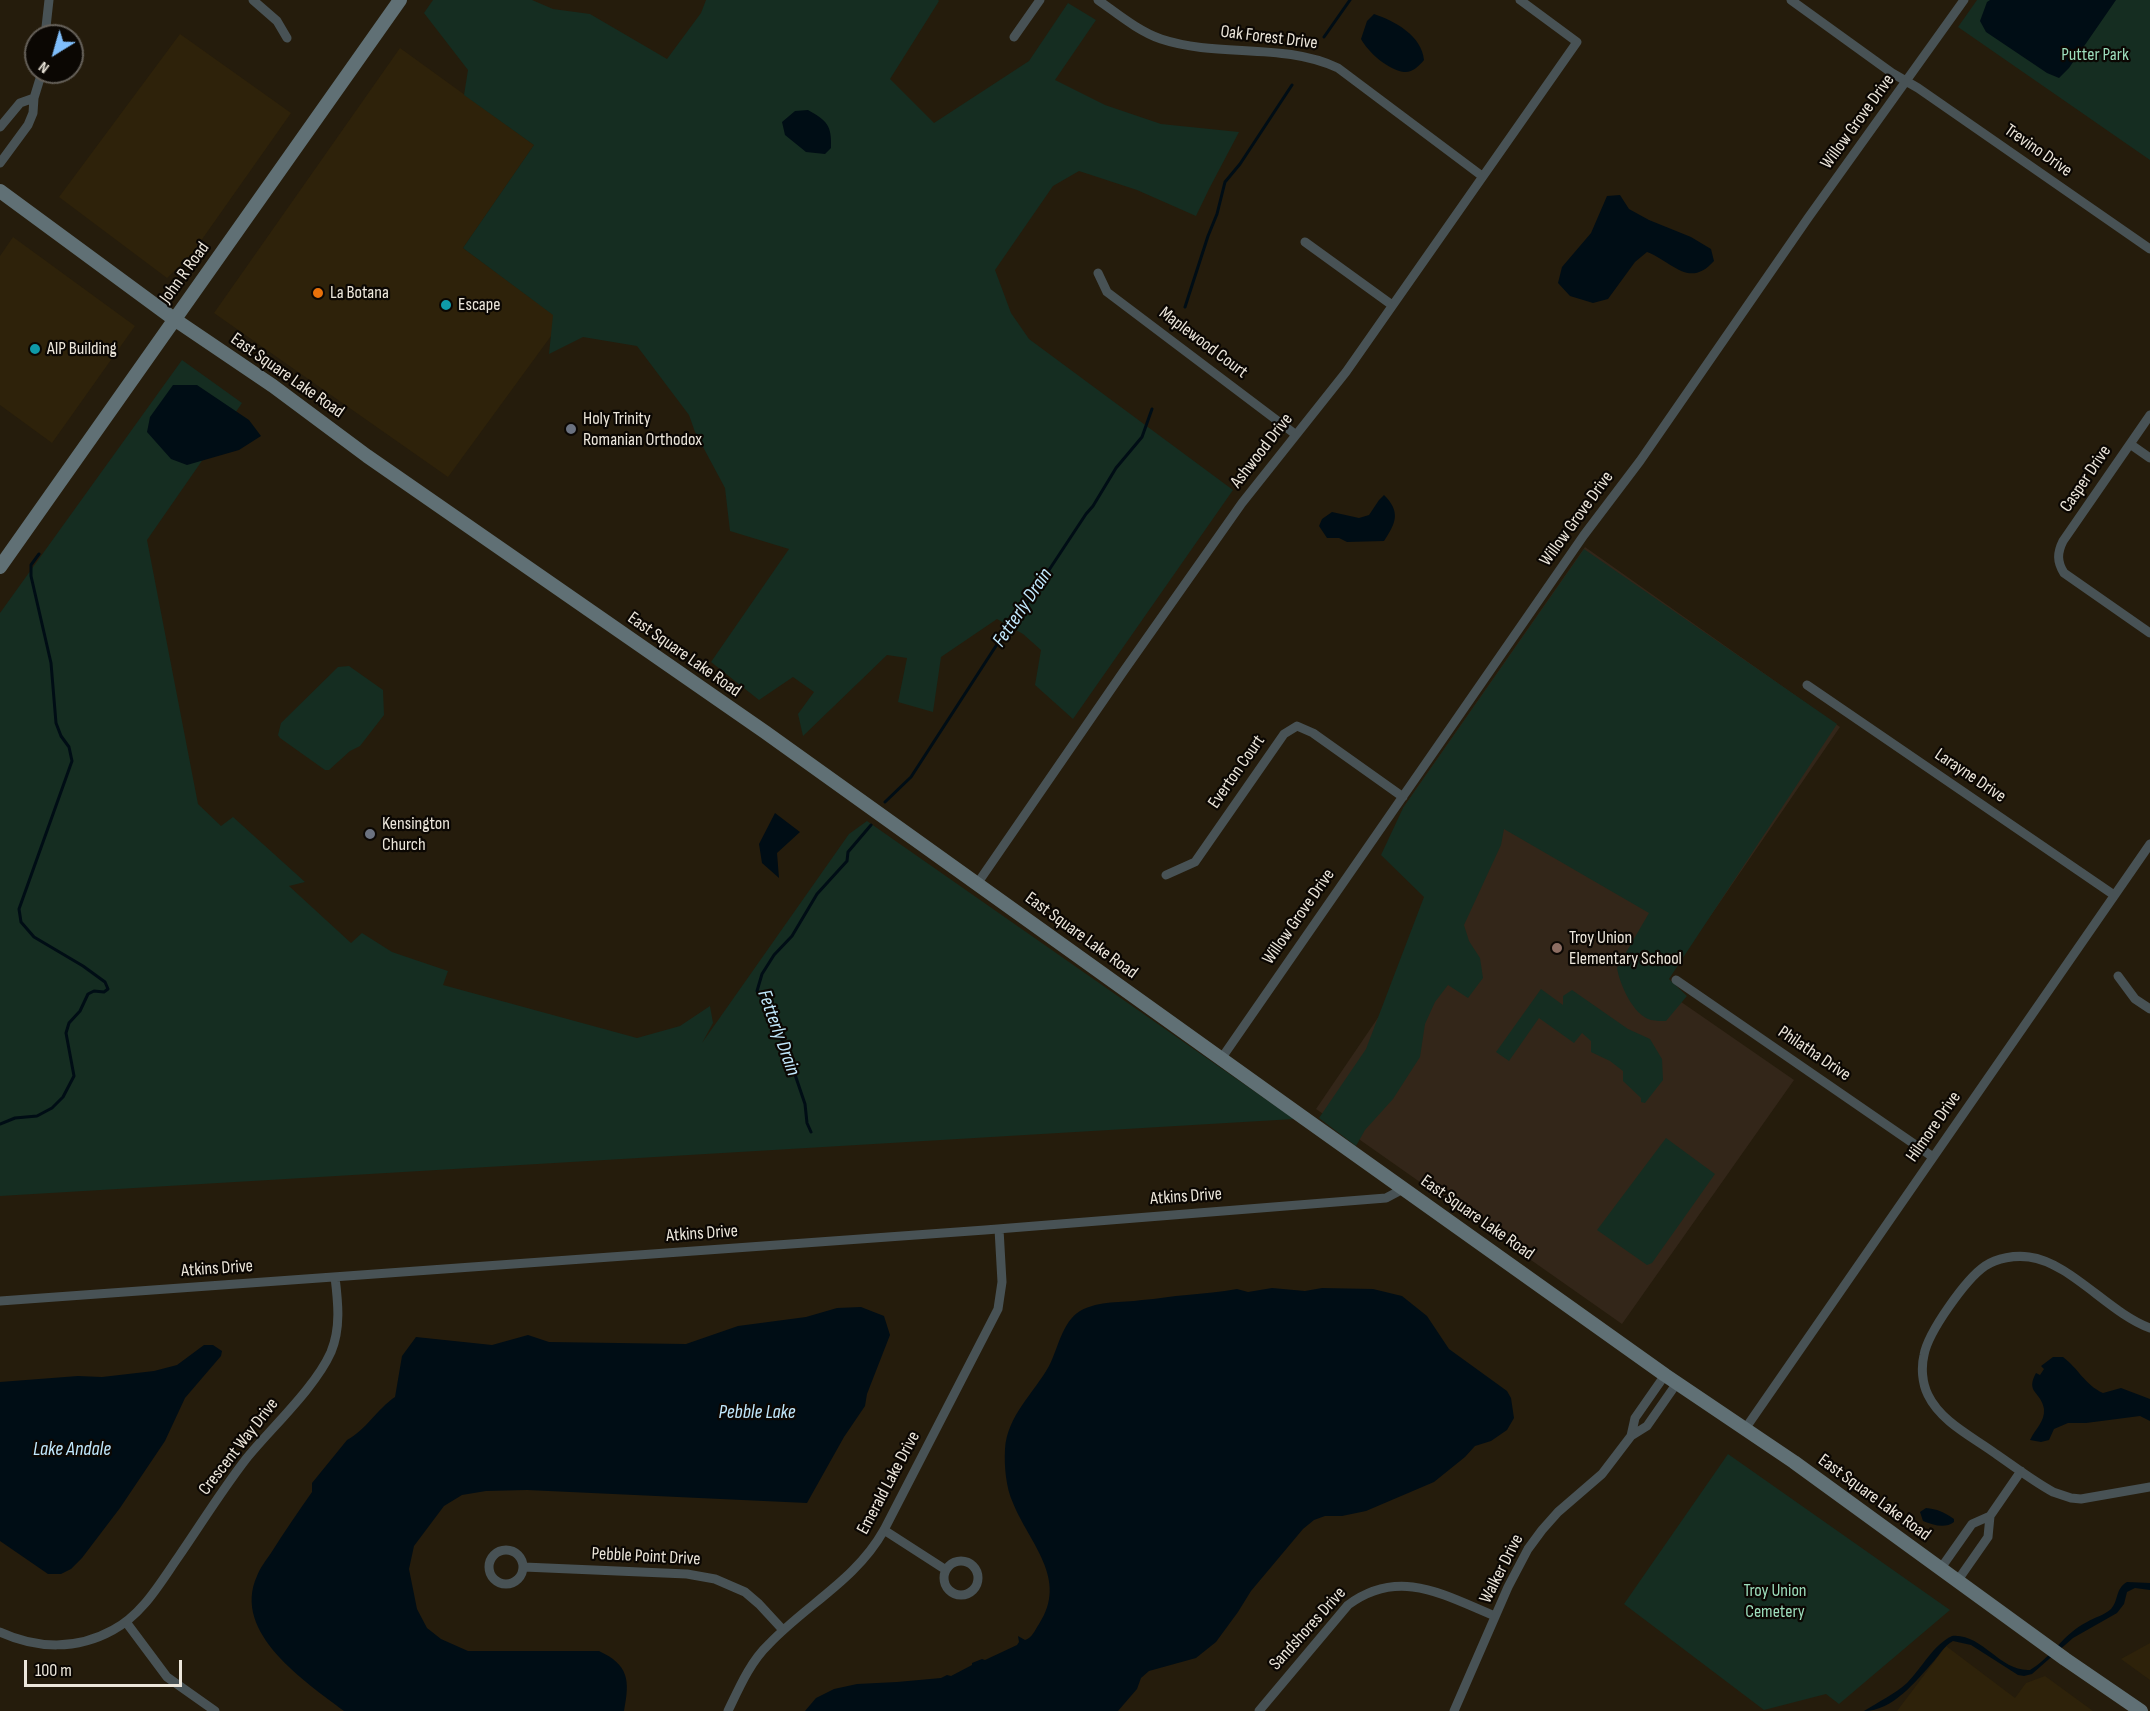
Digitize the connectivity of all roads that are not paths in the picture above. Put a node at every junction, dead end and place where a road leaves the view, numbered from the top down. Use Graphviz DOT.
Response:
graph roads {
  1 [pos="49,0"];
  2 [pos="253,0"];
  3 [pos="400,0"];
  4 [pos="1040,0"];
  5 [pos="1098,0"];
  6 [pos="1520,0"];
  7 [pos="1791,0"];
  8 [pos="1964,0"];
  9 [pos="46,24"];
  10 [pos="1014,37"];
  11 [pos="287,38"];
  12 [pos="1907,81"];
  13 [pos="38,84"];
  14 [pos="34,98"];
  15 [pos="0,127"];
  16 [pos="0,164"];
  17 [pos="1482,176"];
  18 [pos="0,191"];
  19 [pos="1305,242"];
  20 [pos="2150,249"];
  21 [pos="1098,273"];
  22 [pos="1392,305"];
  23 [pos="174,319"];
  24 [pos="2150,415"];
  25 [pos="1295,434"];
  26 [pos="2130,444"];
  27 [pos="2150,458"];
  28 [pos="0,567"];
  29 [pos="2150,633"];
  30 [pos="1808,685"];
  31 [pos="1403,797"];
  32 [pos="2150,844"];
  33 [pos="1166,875"];
  34 [pos="977,884"];
  35 [pos="2114,895"];
  36 [pos="2118,976"];
  37 [pos="1676,980"];
  38 [pos="2150,1009"];
  39 [pos="1221,1059"];
  40 [pos="1933,1157"];
  41 [pos="1403,1189"];
  42 [pos="999,1229"];
  43 [pos="335,1276"];
  44 [pos="0,1301"];
  45 [pos="2150,1328"];
  46 [pos="1665,1375"];
  47 [pos="1677,1383"];
  48 [pos="1745,1428"];
  49 [pos="1631,1436"];
  50 [pos="2021,1471"];
  51 [pos="2150,1487"];
  52 [pos="1990,1516"];
  53 [pos="884,1530"];
  54 [pos="524,1567"];
  55 [pos="1941,1568"];
  56 [pos="946,1570"];
  57 [pos="1958,1580"];
  58 [pos="1496,1616"];
  59 [pos="126,1622"];
  60 [pos="783,1630"];
  61 [pos="0,1632"];
  62 [pos="214,1711"];
  63 [pos="728,1711"];
  64 [pos="1258,1711"];
  65 [pos="1454,1711"];
  66 [pos="2141,1711"];
  1 -- 9 [label="street"];
  2 -- 11 [label="street"];
  3 -- 23 [label="main road, John R Road"];
  4 -- 10 [label="street"];
  5 -- 17 [label="street, Oak Forest Drive"];
  6 -- 17 [label="street, Ashwood Drive"];
  7 -- 12 [label="street, Trevino Drive"];
  8 -- 12 [label="street, Willow Grove Drive"];
  12 -- 20 [label="street, Trevino Drive"];
  12 -- 31 [label="street, Willow Grove Drive"];
  13 -- 14 [label="street"];
  14 -- 15 [label="street"];
  14 -- 16 [label="street"];
  17 -- 22 [label="street, Ashwood Drive"];
  18 -- 23 [label="main road, East Square Lake Road"];
  19 -- 22 [label="street"];
  21 -- 25 [label="street, Maplewood Court"];
  22 -- 25 [label="street, Ashwood Drive"];
  23 -- 28 [label="main road, John R Road"];
  23 -- 34 [label="main road, East Square Lake Road"];
  24 -- 26 [label="street, Casper Drive"];
  25 -- 34 [label="street, Ashwood Drive"];
  26 -- 27 [label="street"];
  26 -- 29 [label="street, Casper Drive"];
  30 -- 35 [label="street, Larayne Drive"];
  31 -- 33 [label="street, Everton Court"];
  31 -- 39 [label="street, Willow Grove Drive"];
  32 -- 35 [label="street, Hilmore Drive"];
  34 -- 39 [label="main road, East Square Lake Road"];
  35 -- 40 [label="street, Hilmore Drive"];
  36 -- 38 [label="street"];
  37 -- 40 [label="street, Philatha Drive"];
  39 -- 41 [label="main road, East Square Lake Road"];
  40 -- 48 [label="street, Hilmore Drive"];
  41 -- 42 [label="street, Atkins Drive"];
  41 -- 46 [label="main road, East Square Lake Road"];
  42 -- 43 [label="street, Atkins Drive"];
  42 -- 53 [label="street, Emerald Lake Drive"];
  43 -- 44 [label="street, Atkins Drive"];
  43 -- 59 [label="street, Crescent Way Drive"];
  45 -- 50 [label="street"];
  46 -- 47 [label="main road, East Square Lake Road"];
  46 -- 49 [label="street, Walker Drive"];
  47 -- 48 [label="main road, East Square Lake Road"];
  47 -- 49 [label="street, Walker Drive"];
  48 -- 55 [label="main road, East Square Lake Road"];
  49 -- 58 [label="street, Walker Drive"];
  50 -- 51 [label="street"];
  50 -- 52 [label="street"];
  52 -- 55 [label="street"];
  52 -- 57 [label="street"];
  53 -- 56 [label="street"];
  53 -- 60 [label="street, Emerald Lake Drive"];
  54 -- 60 [label="street, Pebble Point Drive"];
  55 -- 57 [label="main road, East Square Lake Road"];
  57 -- 66 [label="main road, East Square Lake Road"];
  58 -- 64 [label="street, Sandshores Drive"];
  58 -- 65 [label="street, Walker Drive"];
  59 -- 61 [label="street, Crescent Way Drive"];
  59 -- 62 [label="street"];
  60 -- 63 [label="street, Emerald Lake Drive"];
}
